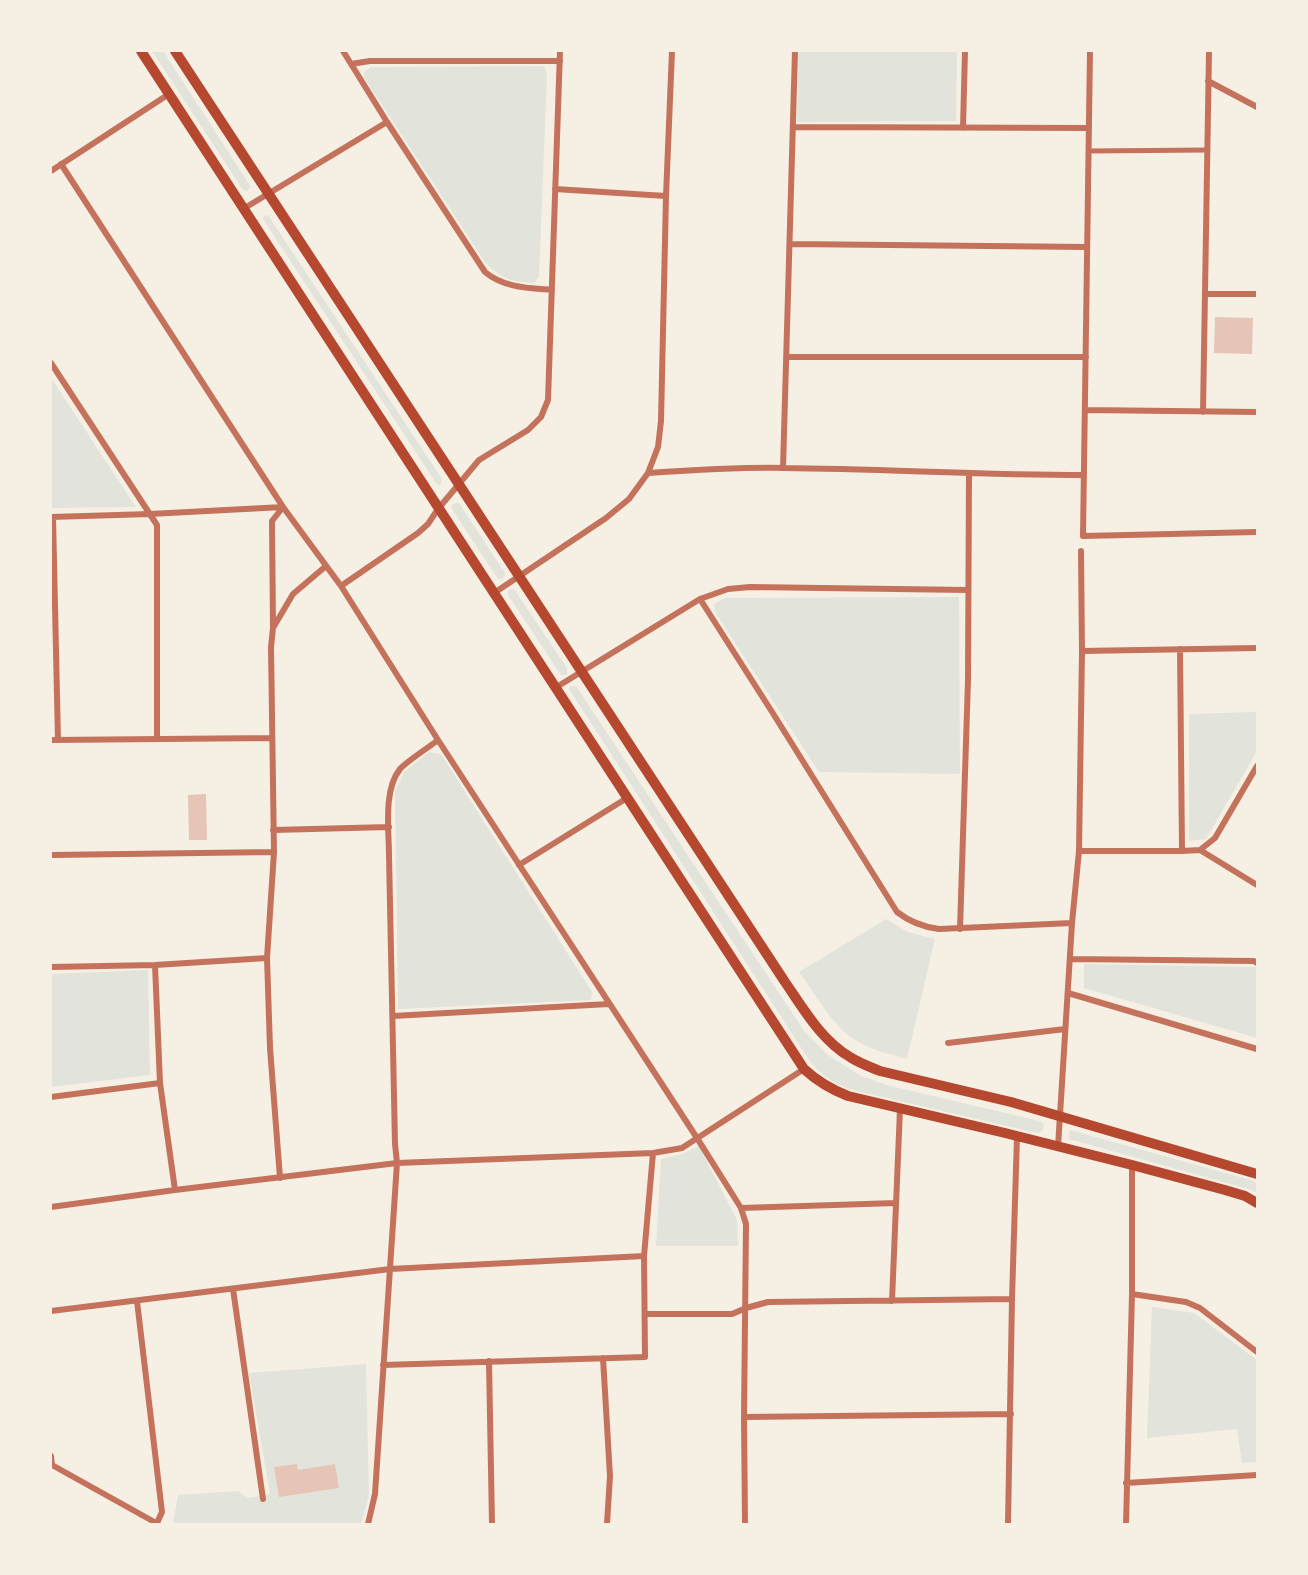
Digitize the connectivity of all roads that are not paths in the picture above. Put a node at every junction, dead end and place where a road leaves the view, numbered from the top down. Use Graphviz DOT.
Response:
graph roads {
  1 [pos="141,51"];
  2 [pos="175,51"];
  3 [pos="343,51"];
  4 [pos="560,51"];
  5 [pos="672,51"];
  6 [pos="795,51"];
  7 [pos="965,51"];
  8 [pos="1090,51"];
  9 [pos="1209,51"];
  10 [pos="560,61"];
  11 [pos="351,64"];
  12 [pos="1208,81"];
  13 [pos="169,94"];
  14 [pos="1257,107"];
  15 [pos="387,122"];
  16 [pos="794,127"];
  17 [pos="963,128"];
  18 [pos="1089,128"];
  19 [pos="1207,150"];
  20 [pos="1089,151"];
  21 [pos="61,164"];
  22 [pos="51,171"];
  23 [pos="555,189"];
  24 [pos="268,194"];
  25 [pos="666,196"];
  26 [pos="243,209"];
  27 [pos="790,244"];
  28 [pos="1087,247"];
  29 [pos="552,290"];
  30 [pos="1205,294"];
  31 [pos="1257,294"];
  32 [pos="787,357"];
  33 [pos="1086,357"];
  34 [pos="51,363"];
  35 [pos="1085,410"];
  36 [pos="1203,411"];
  37 [pos="1257,412"];
  38 [pos="783,468"];
  39 [pos="648,473"];
  40 [pos="969,474"];
  41 [pos="1084,475"];
  42 [pos="459,484"];
  43 [pos="283,507"];
  44 [pos="438,509"];
  45 [pos="150,514"];
  46 [pos="52,517"];
  47 [pos="1257,532"];
  48 [pos="1081,551"];
  49 [pos="326,566"];
  50 [pos="519,576"];
  51 [pos="341,586"];
  52 [pos="968,590"];
  53 [pos="493,593"];
  54 [pos="700,599"];
  55 [pos="273,628"];
  56 [pos="1257,648"];
  57 [pos="1180,650"];
  58 [pos="1082,651"];
  59 [pos="582,672"];
  60 [pos="555,689"];
  61 [pos="272,738"];
  62 [pos="157,739"];
  63 [pos="54,740"];
  64 [pos="438,740"];
  65 [pos="1257,766"];
  66 [pos="627,798"];
  67 [pos="389,827"];
  68 [pos="273,830"];
  69 [pos="1200,849"];
  70 [pos="1079,851"];
  71 [pos="1182,851"];
  72 [pos="274,852"];
  73 [pos="51,855"];
  74 [pos="519,865"];
  75 [pos="1257,885"];
  76 [pos="1072,923"];
  77 [pos="960,929"];
  78 [pos="267,958"];
  79 [pos="1070,959"];
  80 [pos="1256,959"];
  81 [pos="156,965"];
  82 [pos="51,967"];
  83 [pos="1068,993"];
  84 [pos="609,1004"];
  85 [pos="393,1016"];
  86 [pos="1065,1029"];
  87 [pos="948,1043"];
  88 [pos="1257,1049"];
  89 [pos="804,1069"];
  90 [pos="160,1083"];
  91 [pos="51,1097"];
  92 [pos="900,1109"];
  93 [pos="1060,1116"];
  94 [pos="1017,1136"];
  95 [pos="697,1138"];
  96 [pos="1058,1147"];
  97 [pos="653,1153"];
  98 [pos="397,1163"];
  99 [pos="1132,1165"];
  100 [pos="1257,1174"];
  101 [pos="280,1178"];
  102 [pos="175,1190"];
  103 [pos="896,1203"];
  104 [pos="1257,1203"];
  105 [pos="51,1207"];
  106 [pos="741,1208"];
  107 [pos="644,1256"];
  108 [pos="390,1269"];
  109 [pos="233,1289"];
  110 [pos="1132,1294"];
  111 [pos="1012,1299"];
  112 [pos="137,1300"];
  113 [pos="892,1301"];
  114 [pos="746,1308"];
  115 [pos="51,1311"];
  116 [pos="645,1314"];
  117 [pos="1257,1352"];
  118 [pos="603,1358"];
  119 [pos="489,1361"];
  120 [pos="383,1365"];
  121 [pos="1011,1414"];
  122 [pos="744,1417"];
  123 [pos="51,1456"];
  124 [pos="51,1465"];
  125 [pos="1257,1475"];
  126 [pos="1126,1483"];
  127 [pos="263,1499"];
  128 [pos="158,1524"];
  129 [pos="368,1524"];
  130 [pos="492,1524"];
  131 [pos="607,1524"];
  132 [pos="745,1524"];
  133 [pos="1008,1524"];
  134 [pos="1126,1524"];
  1 -- 13 [label="main road"];
  2 -- 24 [label="main road"];
  3 -- 11 [label="street"];
  4 -- 10 [label="street"];
  5 -- 25 [label="street"];
  6 -- 16 [label="street"];
  7 -- 17 [label="street"];
  8 -- 18 [label="street"];
  9 -- 12 [label="street"];
  10 -- 11 [label="street"];
  10 -- 23 [label="street"];
  11 -- 15 [label="street"];
  12 -- 14 [label="street"];
  12 -- 19 [label="street"];
  13 -- 21 [label="street"];
  13 -- 26 [label="main road"];
  15 -- 24 [label="street"];
  15 -- 29 [label="street"];
  16 -- 17 [label="street"];
  16 -- 27 [label="street"];
  17 -- 18 [label="street"];
  18 -- 20 [label="street"];
  19 -- 20 [label="street"];
  19 -- 30 [label="street"];
  20 -- 28 [label="street"];
  21 -- 22 [label="street"];
  21 -- 43 [label="street"];
  23 -- 25 [label="street"];
  23 -- 29 [label="street"];
  24 -- 26 [label="street"];
  24 -- 42 [label="main road"];
  25 -- 39 [label="street"];
  26 -- 44 [label="main road"];
  27 -- 28 [label="street"];
  27 -- 32 [label="street"];
  28 -- 33 [label="street"];
  29 -- 42 [label="street"];
  30 -- 31 [label="street"];
  30 -- 36 [label="street"];
  32 -- 33 [label="street"];
  32 -- 38 [label="street"];
  33 -- 35 [label="street"];
  34 -- 45 [label="street"];
  35 -- 36 [label="street"];
  35 -- 41 [label="street"];
  36 -- 37 [label="street"];
  38 -- 39 [label="street"];
  38 -- 40 [label="street"];
  39 -- 50 [label="street"];
  40 -- 41 [label="street"];
  40 -- 52 [label="street"];
  41 -- 47 [label="street"];
  42 -- 44 [label="street"];
  42 -- 50 [label="main road"];
  43 -- 45 [label="street"];
  43 -- 49 [label="street"];
  43 -- 55 [label="street"];
  44 -- 51 [label="street"];
  44 -- 53 [label="main road"];
  45 -- 46 [label="street"];
  45 -- 62 [label="street"];
  46 -- 63 [label="street"];
  48 -- 58 [label="street"];
  49 -- 51 [label="street"];
  49 -- 55 [label="street"];
  50 -- 53 [label="street"];
  50 -- 59 [label="main road"];
  51 -- 64 [label="street"];
  52 -- 54 [label="street"];
  52 -- 77 [label="street"];
  53 -- 60 [label="main road"];
  54 -- 59 [label="street"];
  54 -- 77 [label="street"];
  55 -- 61 [label="street"];
  56 -- 57 [label="street"];
  57 -- 58 [label="street"];
  57 -- 71 [label="street"];
  58 -- 70 [label="street"];
  59 -- 60 [label="street"];
  59 -- 93 [label="main road"];
  60 -- 66 [label="main road"];
  61 -- 62 [label="street"];
  61 -- 68 [label="street"];
  62 -- 63 [label="street"];
  64 -- 67 [label="street"];
  64 -- 74 [label="street"];
  65 -- 69 [label="street"];
  66 -- 74 [label="street"];
  66 -- 89 [label="main road"];
  67 -- 68 [label="street"];
  67 -- 85 [label="street"];
  68 -- 72 [label="street"];
  69 -- 71 [label="street"];
  69 -- 75 [label="street"];
  70 -- 71 [label="street"];
  70 -- 76 [label="street"];
  72 -- 73 [label="street"];
  72 -- 78 [label="street"];
  74 -- 84 [label="street"];
  76 -- 77 [label="street"];
  76 -- 79 [label="street"];
  78 -- 81 [label="street"];
  78 -- 101 [label="street"];
  79 -- 80 [label="street"];
  79 -- 83 [label="street"];
  81 -- 82 [label="street"];
  81 -- 90 [label="street"];
  83 -- 86 [label="street"];
  83 -- 88 [label="street"];
  84 -- 85 [label="street"];
  84 -- 95 [label="street"];
  85 -- 98 [label="street"];
  86 -- 87 [label="street"];
  86 -- 93 [label="street"];
  89 -- 92 [label="main road"];
  89 -- 95 [label="street"];
  90 -- 91 [label="street"];
  90 -- 102 [label="street"];
  92 -- 94 [label="main road"];
  92 -- 103 [label="street"];
  93 -- 96 [label="street"];
  93 -- 100 [label="main road"];
  94 -- 96 [label="main road"];
  94 -- 111 [label="street"];
  95 -- 97 [label="street"];
  95 -- 106 [label="street"];
  96 -- 99 [label="main road"];
  97 -- 98 [label="street"];
  97 -- 107 [label="street"];
  98 -- 101 [label="street"];
  98 -- 108 [label="street"];
  99 -- 104 [label="main road"];
  99 -- 110 [label="street"];
  101 -- 102 [label="street"];
  102 -- 105 [label="street"];
  103 -- 106 [label="street"];
  103 -- 113 [label="street"];
  106 -- 114 [label="street"];
  107 -- 108 [label="street"];
  107 -- 116 [label="street"];
  108 -- 109 [label="street"];
  108 -- 120 [label="street"];
  109 -- 112 [label="street"];
  109 -- 127 [label="street"];
  110 -- 117 [label="street"];
  110 -- 126 [label="street"];
  111 -- 113 [label="street"];
  111 -- 121 [label="street"];
  112 -- 115 [label="street"];
  112 -- 128 [label="street"];
  113 -- 114 [label="street"];
  114 -- 116 [label="street"];
  114 -- 122 [label="street"];
  116 -- 118 [label="street"];
  118 -- 119 [label="street"];
  118 -- 131 [label="street"];
  119 -- 120 [label="street"];
  119 -- 130 [label="street"];
  120 -- 129 [label="street"];
  121 -- 122 [label="street"];
  121 -- 133 [label="street"];
  122 -- 132 [label="street"];
  123 -- 124 [label="street"];
  124 -- 128 [label="street"];
  125 -- 126 [label="street"];
  126 -- 134 [label="street"];
}
